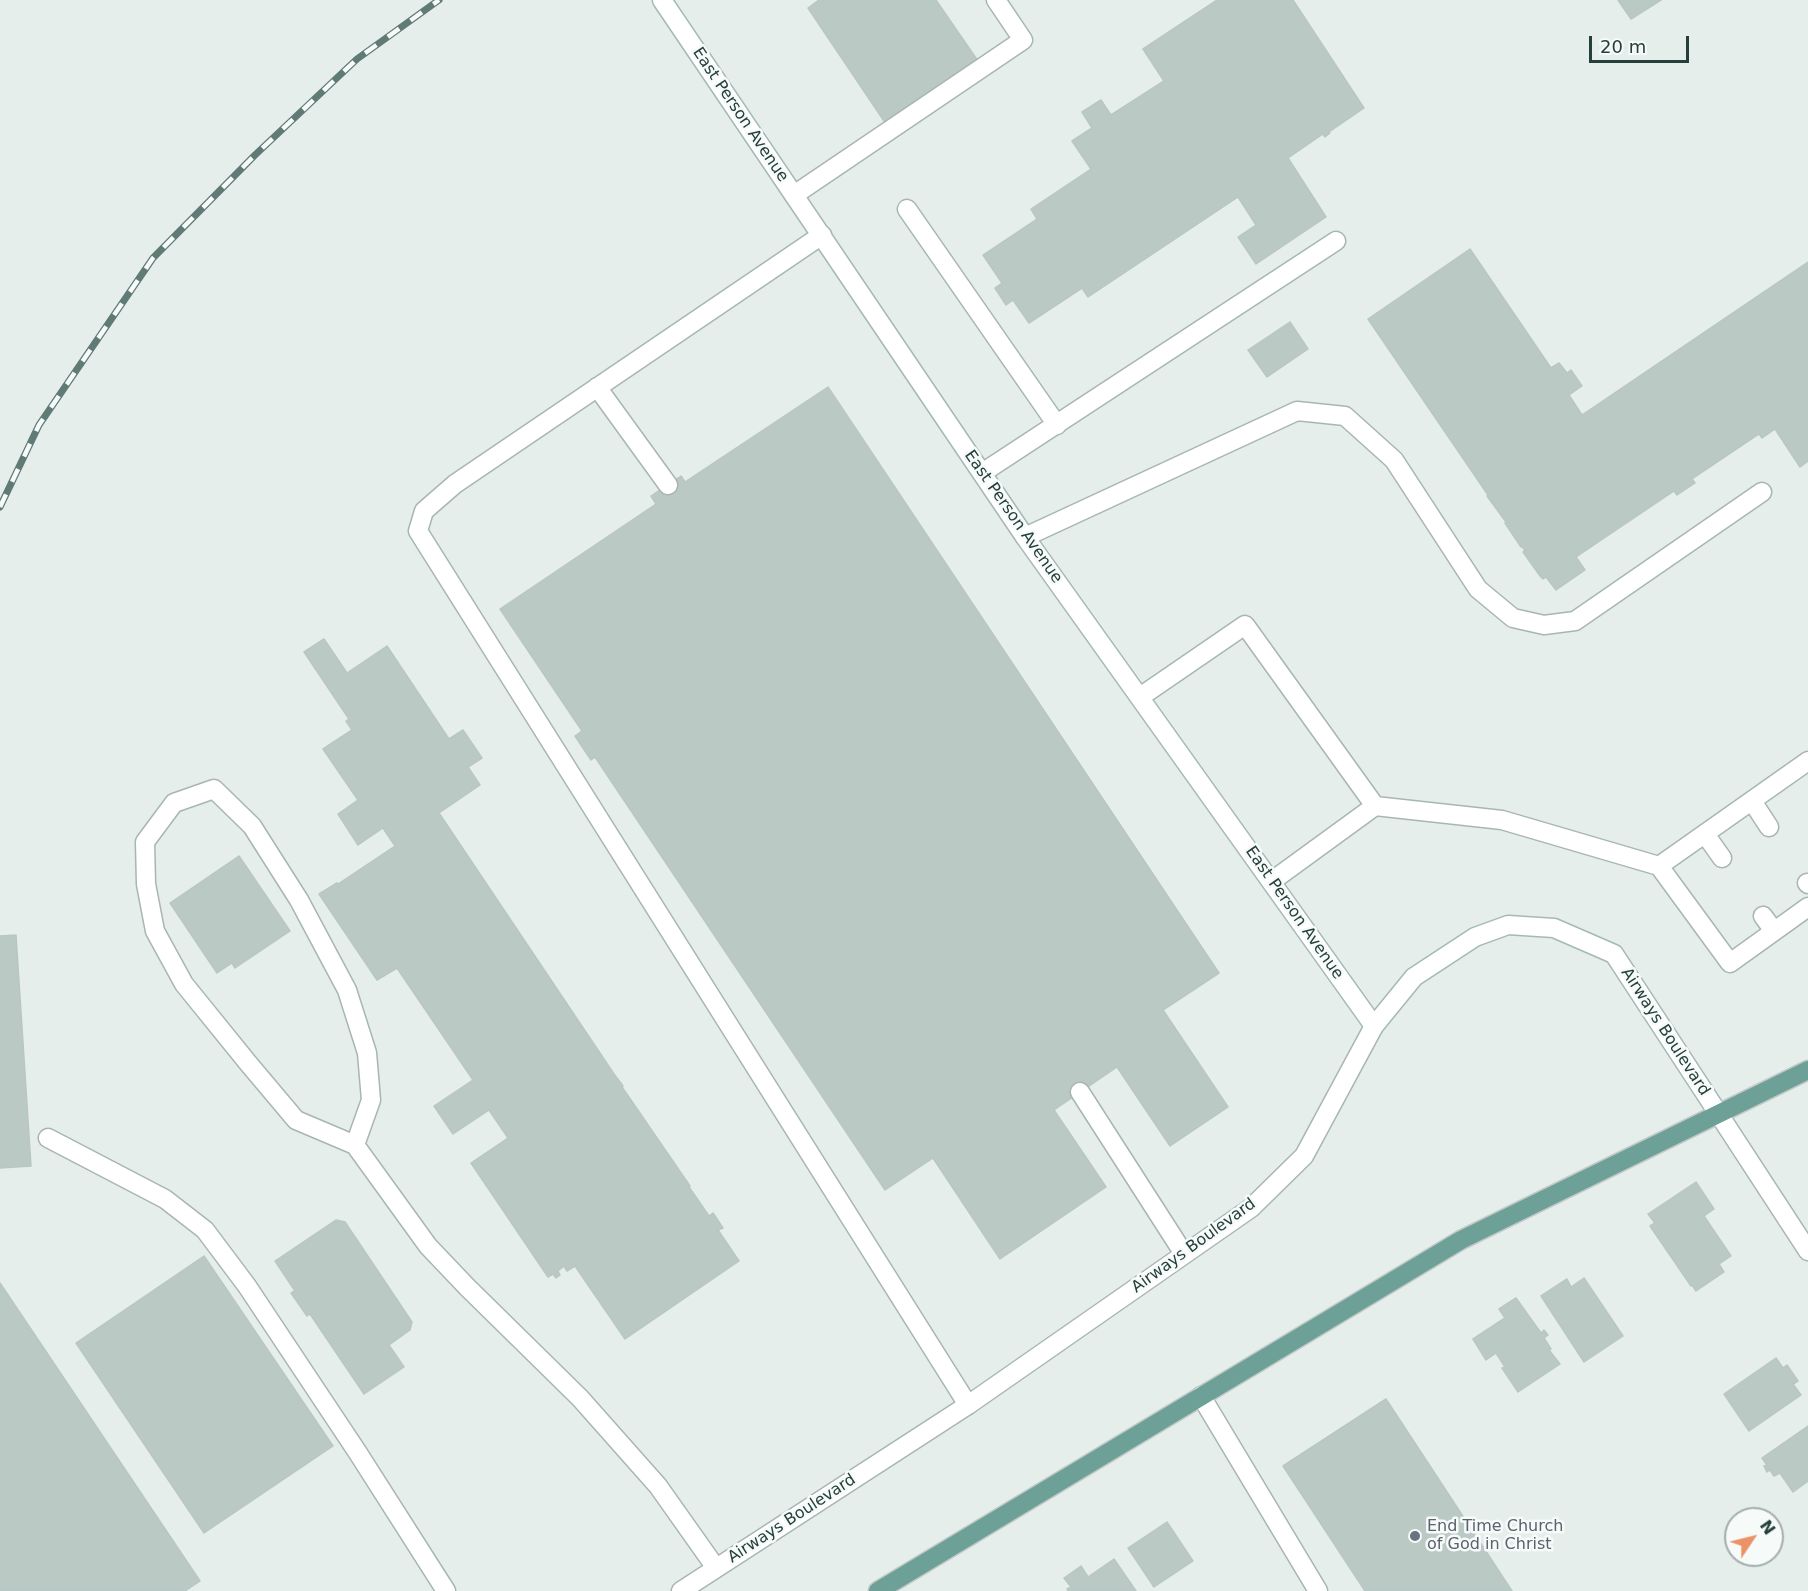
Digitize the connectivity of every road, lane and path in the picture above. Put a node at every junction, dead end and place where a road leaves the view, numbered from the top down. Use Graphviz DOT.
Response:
graph roads {
  1 [pos="662,0"];
  2 [pos="996,0"];
  3 [pos="794,195"];
  4 [pos="907,209"];
  5 [pos="822,235"];
  6 [pos="1336,241"];
  7 [pos="597,387"];
  8 [pos="1057,425"];
  9 [pos="982,473"];
  10 [pos="668,485"];
  11 [pos="1762,492"];
  12 [pos="1025,537"];
  13 [pos="1140,697"];
  14 [pos="1808,761"];
  15 [pos="1752,801"];
  16 [pos="1375,807"];
  17 [pos="1769,827"];
  18 [pos="1705,834"];
  19 [pos="1722,858"];
  20 [pos="1659,866"];
  21 [pos="1272,881"];
  22 [pos="1808,907"];
  23 [pos="1763,915"];
  24 [pos="1774,931"];
  25 [pos="1374,1026"];
  26 [pos="1808,1070"];
  27 [pos="1080,1092"];
  28 [pos="1718,1113"];
  29 [pos="48,1138"];
  30 [pos="355,1145"];
  31 [pos="1808,1251"];
  32 [pos="1184,1254"];
  33 [pos="1201,1396"];
  34 [pos="968,1405"];
  35 [pos="716,1568"];
  36 [pos="446,1591"];
  37 [pos="681,1591"];
  38 [pos="878,1591"];
  39 [pos="1318,1591"];
  1 -- 3 [label="main road, East Person Avenue"];
  2 -- 3 [label="main road"];
  3 -- 5 [label="main road, East Person Avenue"];
  4 -- 8 [label="main road"];
  5 -- 7 [label="main road"];
  5 -- 9 [label="main road, East Person Avenue"];
  6 -- 8 [label="main road"];
  7 -- 10 [label="main road"];
  7 -- 34 [label="main road"];
  8 -- 9 [label="main road"];
  9 -- 12 [label="main road, East Person Avenue"];
  11 -- 12 [label="main road"];
  12 -- 13 [label="main road, East Person Avenue"];
  13 -- 16 [label="main road"];
  13 -- 21 [label="main road, East Person Avenue"];
  14 -- 15 [label="main road"];
  15 -- 17 [label="main road"];
  15 -- 18 [label="main road"];
  16 -- 20 [label="main road"];
  16 -- 21 [label="main road"];
  18 -- 19 [label="main road"];
  18 -- 20 [label="main road"];
  20 -- 24 [label="main road"];
  21 -- 25 [label="main road, East Person Avenue"];
  22 -- 24 [label="main road"];
  23 -- 24 [label="main road"];
  25 -- 28 [label="main road, Airways Boulevard"];
  25 -- 32 [label="main road, Airways Boulevard"];
  26 -- 28 [label="main road, Airways Boulevard"];
  27 -- 32 [label="main road"];
  28 -- 31 [label="main road"];
  28 -- 33 [label="main road, Airways Boulevard"];
  29 -- 36 [label="main road"];
  30 -- 30 [label="main road"];
  30 -- 35 [label="main road"];
  32 -- 34 [label="main road, Airways Boulevard"];
  33 -- 38 [label="main road, Airways Boulevard"];
  33 -- 39 [label="main road"];
  34 -- 35 [label="main road, Airways Boulevard"];
  35 -- 37 [label="main road, Airways Boulevard"];
}
